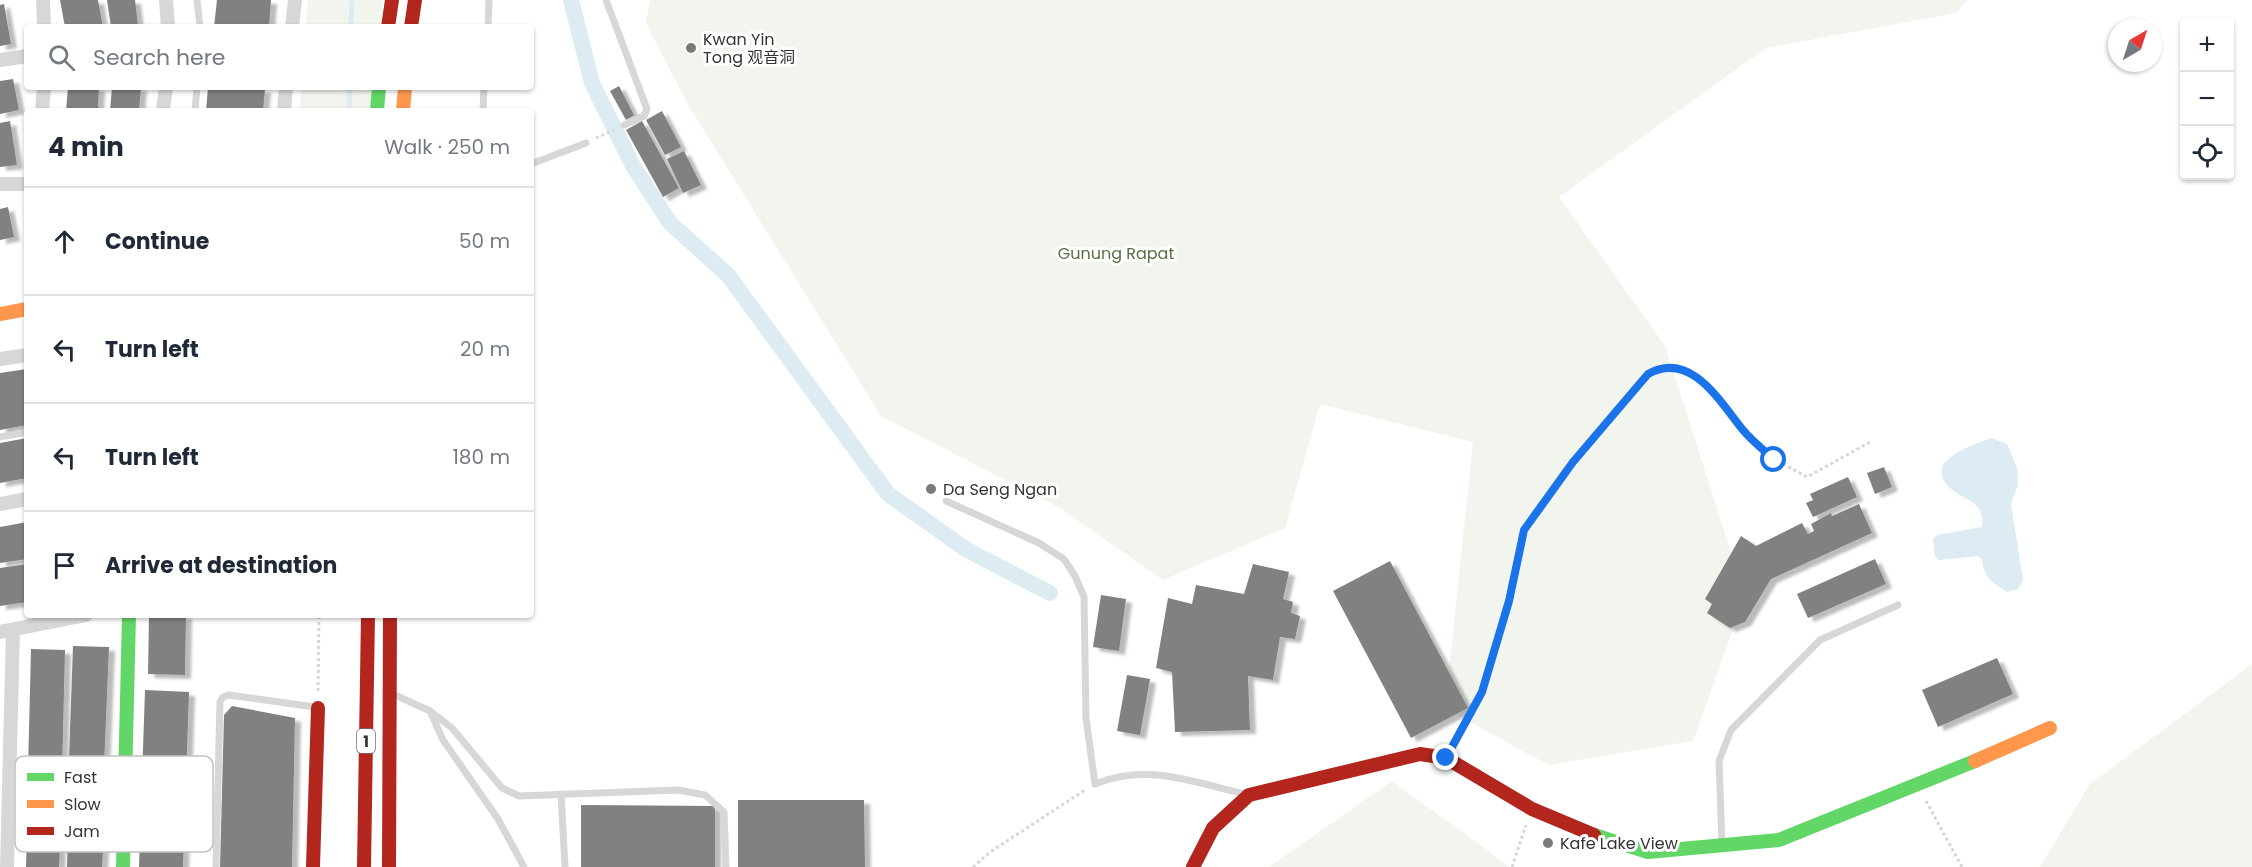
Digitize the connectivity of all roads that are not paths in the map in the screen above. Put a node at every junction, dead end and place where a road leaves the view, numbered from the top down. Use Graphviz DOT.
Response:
graph roads {
  1 [pos="43,0"];
  2 [pos="166,0"];
  3 [pos="197,0"];
  4 [pos="295,0"];
  5 [pos="392,0"];
  6 [pos="415,0"];
  7 [pos="489,0"];
  8 [pos="606,0"];
  9 [pos="44,24"];
  10 [pos="168,24"];
  11 [pos="200,24"];
  12 [pos="292,24"];
  13 [pos="388,24"];
  14 [pos="411,24"];
  15 [pos="488,24"];
  16 [pos="24,56"];
  17 [pos="0,60"];
  18 [pos="44,90"];
  19 [pos="166,90"];
  20 [pos="197,90"];
  21 [pos="285,90"];
  22 [pos="379,90"];
  23 [pos="405,90"];
  24 [pos="484,90"];
  25 [pos="42,108"];
  26 [pos="163,108"];
  27 [pos="195,108"];
  28 [pos="284,108"];
  29 [pos="377,108"];
  30 [pos="403,108"];
  31 [pos="483,108"];
  32 [pos="624,125"];
  33 [pos="586,143"];
  34 [pos="534,163"];
  35 [pos="0,184"];
  36 [pos="24,184"];
  37 [pos="24,310"];
  38 [pos="0,314"];
  39 [pos="24,355"];
  40 [pos="0,359"];
  41 [pos="24,433"];
  42 [pos="0,437"];
  43 [pos="24,500"];
  44 [pos="946,501"];
  45 [pos="0,504"];
  46 [pos="1898,605"];
  47 [pos="71,618"];
  48 [pos="129,618"];
  49 [pos="368,618"];
  50 [pos="390,618"];
  51 [pos="6,631"];
  52 [pos="390,692"];
  53 [pos="318,708"];
  54 [pos="430,711"];
  55 [pos="2050,728"];
  56 [pos="126,756"];
  57 [pos="561,794"];
  58 [pos="1249,795"];
  59 [pos="9,820"];
  60 [pos="15,820"];
  61 [pos="1723,847"];
  62 [pos="123,852"];
  63 [pos="7,867"];
  64 [pos="123,867"];
  65 [pos="216,867"];
  66 [pos="313,867"];
  67 [pos="364,867"];
  68 [pos="389,867"];
  69 [pos="525,867"];
  70 [pos="565,867"];
  71 [pos="726,867"];
  72 [pos="1193,867"];
  1 -- 9 [label="street"];
  2 -- 10 [label="street"];
  3 -- 11 [label="lane"];
  4 -- 12 [label="street"];
  5 -- 13 [label="main road"];
  6 -- 14 [label="main road"];
  7 -- 15 [label="lane"];
  8 -- 32 [label="lane"];
  16 -- 17 [label="street"];
  18 -- 25 [label="street"];
  19 -- 26 [label="street"];
  20 -- 27 [label="lane"];
  21 -- 28 [label="street"];
  22 -- 29 [label="main road"];
  23 -- 30 [label="main road"];
  24 -- 31 [label="lane"];
  33 -- 34 [label="lane"];
  35 -- 36 [label="street"];
  37 -- 38 [label="main road"];
  39 -- 40 [label="street"];
  41 -- 42 [label="lane"];
  43 -- 45 [label="street"];
  44 -- 58 [label="lane"];
  46 -- 61 [label="lane"];
  47 -- 51 [label="street"];
  48 -- 56 [label="main road"];
  49 -- 67 [label="main road, 1"];
  50 -- 52 [label="main road, 1"];
  51 -- 59 [label="street"];
  52 -- 54 [label="lane"];
  52 -- 68 [label="main road, 1"];
  53 -- 65 [label="lane"];
  53 -- 66 [label="main road"];
  54 -- 57 [label="lane"];
  54 -- 69 [label="lane"];
  55 -- 61 [label="main road"];
  57 -- 70 [label="lane"];
  57 -- 71 [label="lane"];
  58 -- 61 [label="main road"];
  58 -- 72 [label="main road"];
  59 -- 60 [label="lane"];
  59 -- 63 [label="street"];
  62 -- 64 [label="main road"];
}
